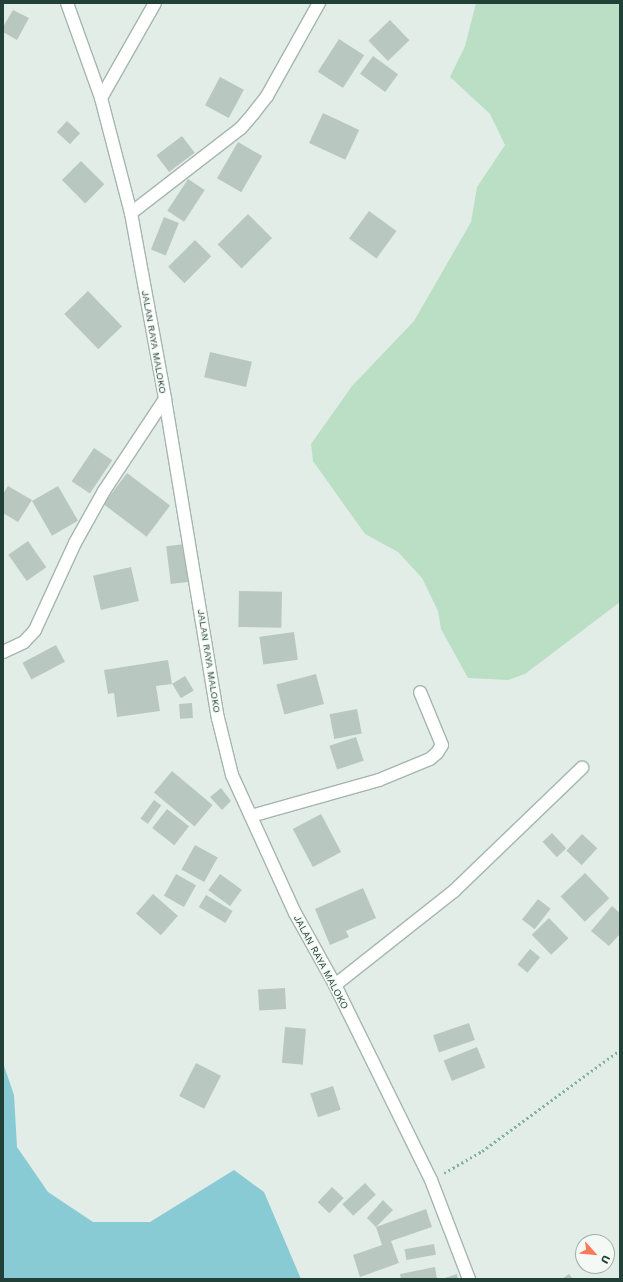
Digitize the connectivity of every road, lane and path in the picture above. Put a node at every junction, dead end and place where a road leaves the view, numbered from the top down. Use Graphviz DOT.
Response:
graph roads {
  1 [pos="67,3"];
  2 [pos="155,3"];
  3 [pos="319,3"];
  4 [pos="101,98"];
  5 [pos="131,213"];
  6 [pos="165,399"];
  7 [pos="3,652"];
  8 [pos="420,692"];
  9 [pos="582,768"];
  10 [pos="252,816"];
  11 [pos="335,985"];
  12 [pos="620,1050"];
  13 [pos="431,1180"];
  14 [pos="469,1279"];
  1 -- 4 [label="street, JALAN RAYA MALOKO"];
  2 -- 4 [label="street"];
  3 -- 5 [label="street"];
  4 -- 5 [label="street, JALAN RAYA MALOKO"];
  5 -- 6 [label="street, JALAN RAYA MALOKO"];
  6 -- 7 [label="street"];
  6 -- 10 [label="street, JALAN RAYA MALOKO"];
  8 -- 10 [label="street"];
  9 -- 11 [label="street"];
  10 -- 11 [label="street, JALAN RAYA MALOKO"];
  11 -- 13 [label="street, JALAN RAYA MALOKO"];
  12 -- 13 [label="path"];
  13 -- 14 [label="street, JALAN RAYA MALOKO"];
}
